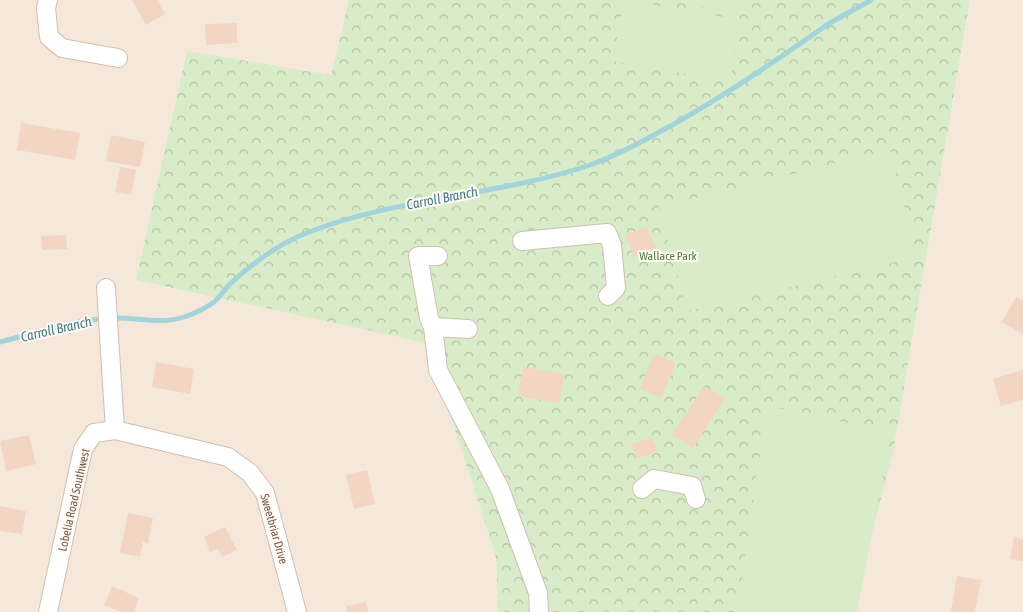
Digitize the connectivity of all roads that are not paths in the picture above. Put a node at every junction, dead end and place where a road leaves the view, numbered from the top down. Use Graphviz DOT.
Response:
graph roads {
  1 [pos="48,0"];
  2 [pos="118,58"];
  3 [pos="522,241"];
  4 [pos="438,256"];
  5 [pos="106,288"];
  6 [pos="608,296"];
  7 [pos="433,327"];
  8 [pos="468,329"];
  9 [pos="115,430"];
  10 [pos="642,489"];
  11 [pos="696,499"];
  12 [pos="48,612"];
  13 [pos="297,612"];
  14 [pos="539,612"];
  1 -- 2 [label="street"];
  3 -- 6 [label="street"];
  4 -- 7 [label="street"];
  5 -- 9 [label="street"];
  7 -- 8 [label="street"];
  7 -- 14 [label="street"];
  9 -- 12 [label="street, Lobelia Road Southwest"];
  9 -- 13 [label="street, Sweetbriar Drive"];
  10 -- 11 [label="street"];
}
